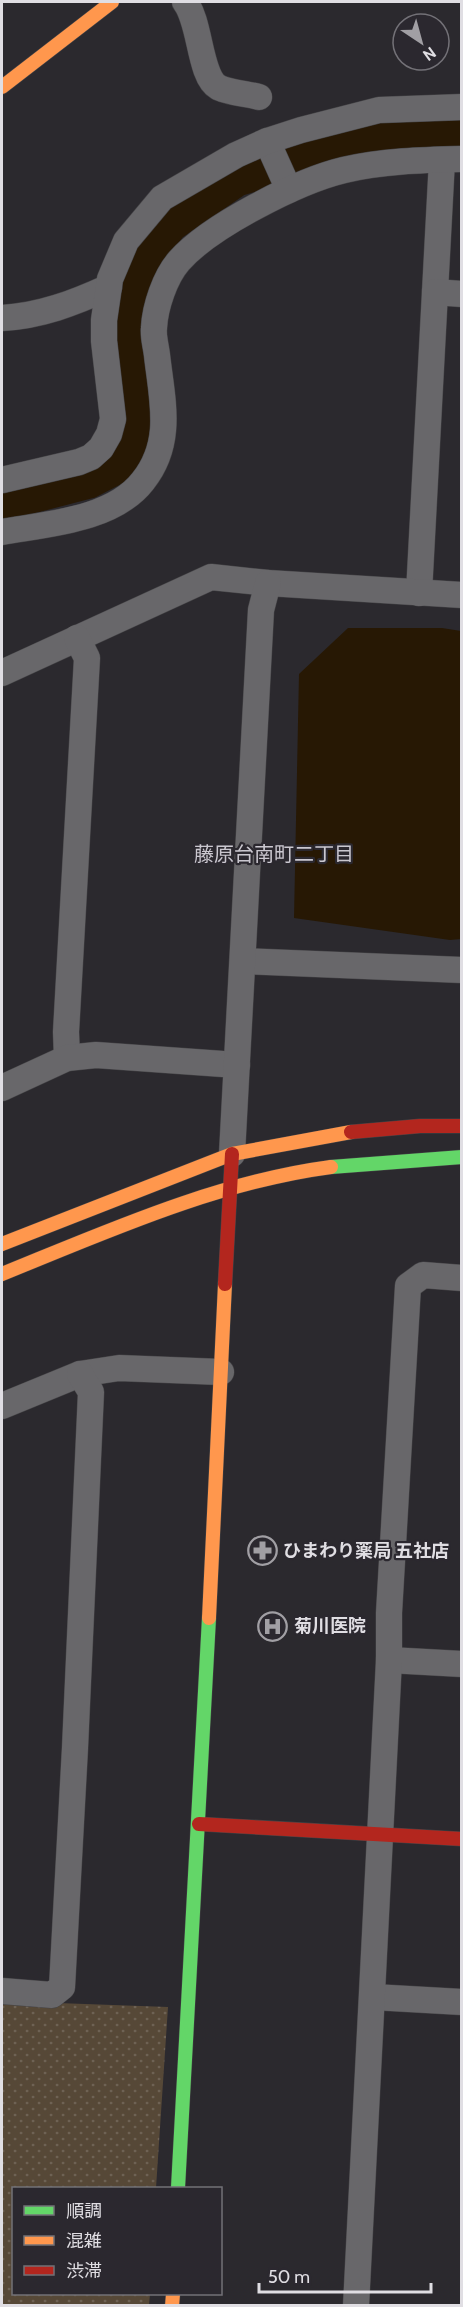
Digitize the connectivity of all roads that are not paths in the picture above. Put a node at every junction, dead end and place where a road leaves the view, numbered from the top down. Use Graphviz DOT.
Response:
graph roads {
  1 [pos="112,2"];
  2 [pos="185,2"];
  3 [pos="2,87"];
  4 [pos="258,97"];
  5 [pos="462,107"];
  6 [pos="268,145"];
  7 [pos="452,159"];
  8 [pos="288,186"];
  9 [pos="109,287"];
  10 [pos="435,292"];
  11 [pos="462,294"];
  12 [pos="2,318"];
  13 [pos="2,480"];
  14 [pos="2,532"];
  15 [pos="268,583"];
  16 [pos="419,593"];
  17 [pos="462,595"];
  18 [pos="77,638"];
  19 [pos="2,673"];
  20 [pos="243,961"];
  21 [pos="462,970"];
  22 [pos="67,1058"];
  23 [pos="237,1065"];
  24 [pos="2,1088"];
  25 [pos="462,1126"];
  26 [pos="232,1154"];
  27 [pos="462,1157"];
  28 [pos="229,1190"];
  29 [pos="2,1244"];
  30 [pos="2,1274"];
  31 [pos="462,1278"];
  32 [pos="221,1372"];
  33 [pos="81,1374"];
  34 [pos="2,1406"];
  35 [pos="389,1660"];
  36 [pos="462,1664"];
  37 [pos="199,1824"];
  38 [pos="380,1834"];
  39 [pos="462,1839"];
  40 [pos="2,1991"];
  41 [pos="372,1997"];
  42 [pos="462,2002"];
  43 [pos="178,2187"];
  44 [pos="356,2306"];
  1 -- 3 [label="street"];
  2 -- 4 [label="street"];
  5 -- 6 [label="street"];
  6 -- 8 [label="street"];
  6 -- 9 [label="street"];
  7 -- 8 [label="street"];
  7 -- 10 [label="street"];
  8 -- 14 [label="street"];
  9 -- 12 [label="street"];
  9 -- 13 [label="street"];
  10 -- 11 [label="street"];
  10 -- 16 [label="street"];
  15 -- 16 [label="street"];
  15 -- 18 [label="street"];
  15 -- 20 [label="street"];
  16 -- 17 [label="street"];
  18 -- 19 [label="street"];
  18 -- 22 [label="street"];
  20 -- 21 [label="street"];
  20 -- 23 [label="street"];
  22 -- 23 [label="street"];
  22 -- 24 [label="street"];
  23 -- 26 [label="street"];
  25 -- 26 [label="street"];
  26 -- 28 [label="street"];
  26 -- 29 [label="street"];
  27 -- 28 [label="street"];
  28 -- 30 [label="street"];
  28 -- 32 [label="street"];
  31 -- 35 [label="street"];
  32 -- 33 [label="street"];
  32 -- 37 [label="street"];
  33 -- 34 [label="street"];
  33 -- 40 [label="street"];
  35 -- 36 [label="street"];
  35 -- 38 [label="street"];
  37 -- 38 [label="street"];
  37 -- 43 [label="street"];
  38 -- 39 [label="street"];
  38 -- 41 [label="street"];
  41 -- 42 [label="street"];
  41 -- 44 [label="street"];
}
